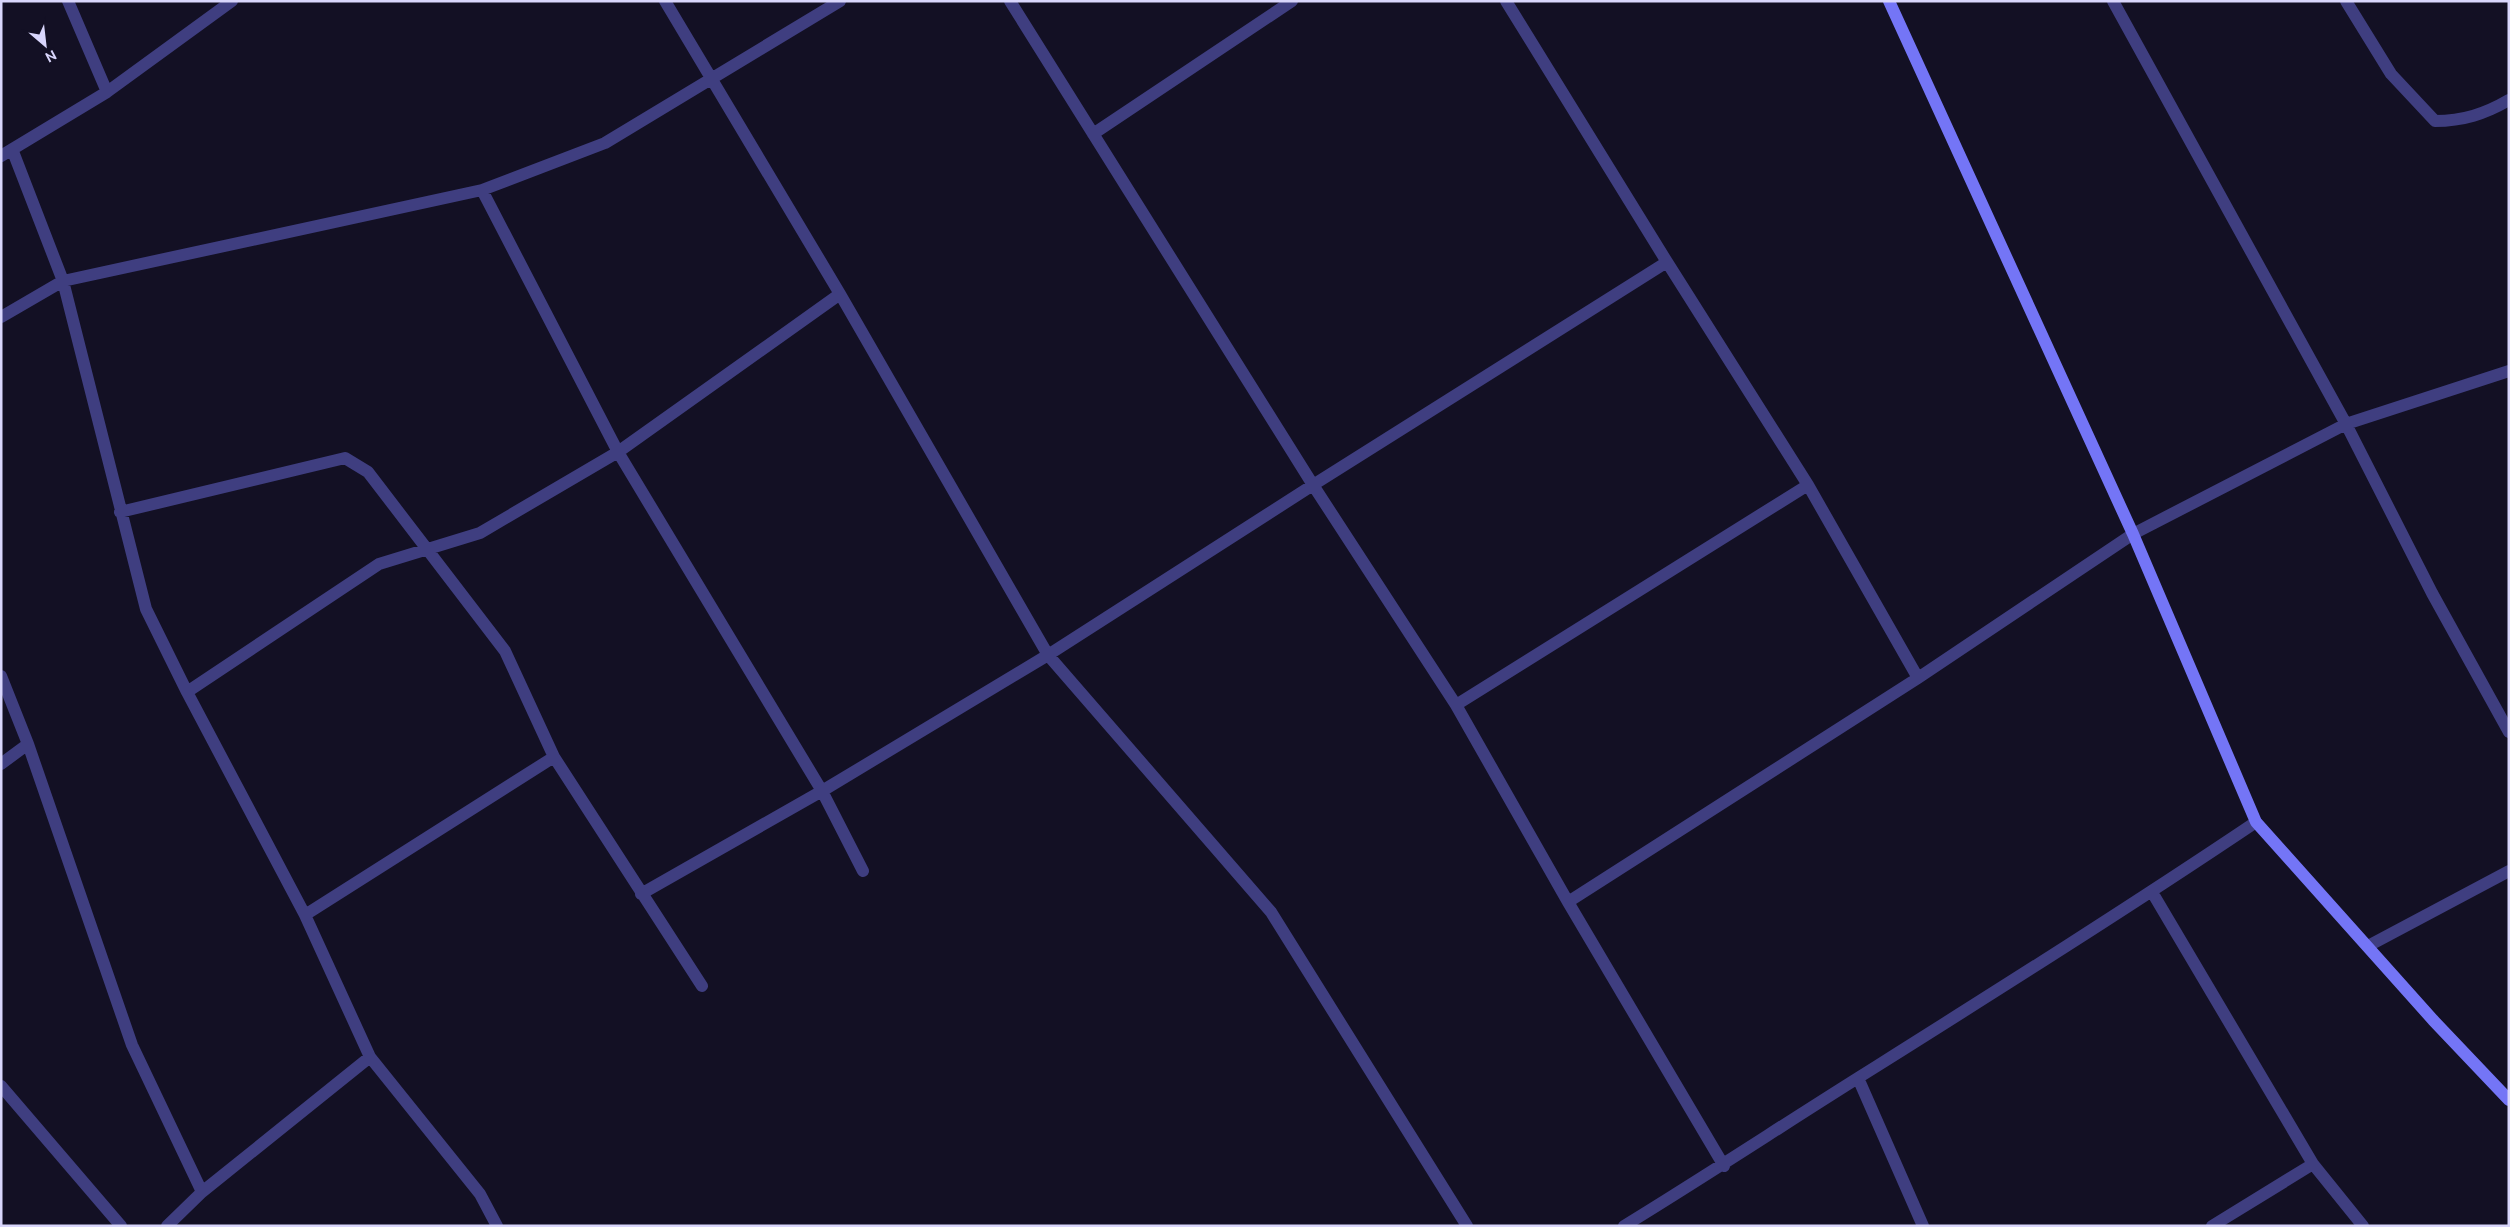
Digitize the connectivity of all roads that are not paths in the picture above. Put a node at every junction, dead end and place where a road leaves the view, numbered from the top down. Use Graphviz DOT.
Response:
graph roads {
  1 [pos="68,1"];
  2 [pos="232,1"];
  3 [pos="665,1"];
  4 [pos="840,1"];
  5 [pos="1010,1"];
  6 [pos="1292,1"];
  7 [pos="1506,1"];
  8 [pos="1888,1"];
  9 [pos="2113,1"];
  10 [pos="2346,1"];
  11 [pos="711,79"];
  12 [pos="107,92"];
  13 [pos="2509,100"];
  14 [pos="1093,134"];
  15 [pos="6,152"];
  16 [pos="482,190"];
  17 [pos="1667,262"];
  18 [pos="62,281"];
  19 [pos="840,294"];
  20 [pos="1,317"];
  21 [pos="2509,371"];
  22 [pos="2346,424"];
  23 [pos="618,452"];
  24 [pos="1312,485"];
  25 [pos="1808,485"];
  26 [pos="120,512"];
  27 [pos="2133,534"];
  28 [pos="428,549"];
  29 [pos="1048,655"];
  30 [pos="1,676"];
  31 [pos="1918,678"];
  32 [pos="187,692"];
  33 [pos="1456,705"];
  34 [pos="2509,732"];
  35 [pos="28,744"];
  36 [pos="554,757"];
  37 [pos="1,764"];
  38 [pos="822,792"];
  39 [pos="2256,822"];
  40 [pos="2509,870"];
  41 [pos="863,871"];
  42 [pos="2152,892"];
  43 [pos="641,894"];
  44 [pos="1568,902"];
  45 [pos="305,915"];
  46 [pos="2368,946"];
  47 [pos="702,986"];
  48 [pos="370,1058"];
  49 [pos="1858,1078"];
  50 [pos="1,1086"];
  51 [pos="2509,1100"];
  52 [pos="2313,1164"];
  53 [pos="1724,1166"];
  54 [pos="202,1192"];
  55 [pos="121,1226"];
  56 [pos="167,1226"];
  57 [pos="498,1226"];
  58 [pos="1467,1226"];
  59 [pos="1624,1226"];
  60 [pos="1924,1226"];
  61 [pos="2212,1226"];
  62 [pos="2363,1226"];
  1 -- 12 [label="street"];
  2 -- 12 [label="street"];
  3 -- 11 [label="street"];
  4 -- 11 [label="street"];
  5 -- 14 [label="street"];
  6 -- 14 [label="street"];
  7 -- 17 [label="street"];
  8 -- 27 [label="street"];
  9 -- 22 [label="street"];
  10 -- 13 [label="street"];
  11 -- 16 [label="street"];
  11 -- 19 [label="street"];
  12 -- 15 [label="street"];
  14 -- 24 [label="street"];
  15 -- 18 [label="street"];
  16 -- 18 [label="street"];
  16 -- 23 [label="street"];
  17 -- 24 [label="street"];
  17 -- 25 [label="street"];
  18 -- 20 [label="street"];
  18 -- 26 [label="street"];
  19 -- 23 [label="street"];
  19 -- 29 [label="street"];
  21 -- 22 [label="street"];
  22 -- 27 [label="street"];
  22 -- 34 [label="street"];
  23 -- 28 [label="street"];
  23 -- 38 [label="street"];
  24 -- 29 [label="street"];
  24 -- 33 [label="street"];
  25 -- 31 [label="street"];
  25 -- 33 [label="street"];
  26 -- 28 [label="street"];
  26 -- 32 [label="street"];
  27 -- 31 [label="street"];
  27 -- 39 [label="street"];
  28 -- 32 [label="street"];
  28 -- 36 [label="street"];
  29 -- 38 [label="street"];
  29 -- 58 [label="street"];
  30 -- 35 [label="street"];
  31 -- 44 [label="street"];
  32 -- 45 [label="street"];
  33 -- 44 [label="street"];
  35 -- 37 [label="street"];
  35 -- 54 [label="street"];
  36 -- 43 [label="street"];
  36 -- 45 [label="street"];
  38 -- 41 [label="street"];
  38 -- 43 [label="street"];
  39 -- 42 [label="street"];
  39 -- 46 [label="street"];
  40 -- 46 [label="street"];
  42 -- 49 [label="street"];
  42 -- 52 [label="street"];
  43 -- 47 [label="street"];
  44 -- 53 [label="street"];
  45 -- 48 [label="street"];
  46 -- 51 [label="street"];
  48 -- 54 [label="street"];
  48 -- 57 [label="street"];
  49 -- 53 [label="street"];
  49 -- 60 [label="street"];
  50 -- 55 [label="street"];
  52 -- 61 [label="street"];
  52 -- 62 [label="street"];
  53 -- 59 [label="street"];
  54 -- 56 [label="street"];
}
